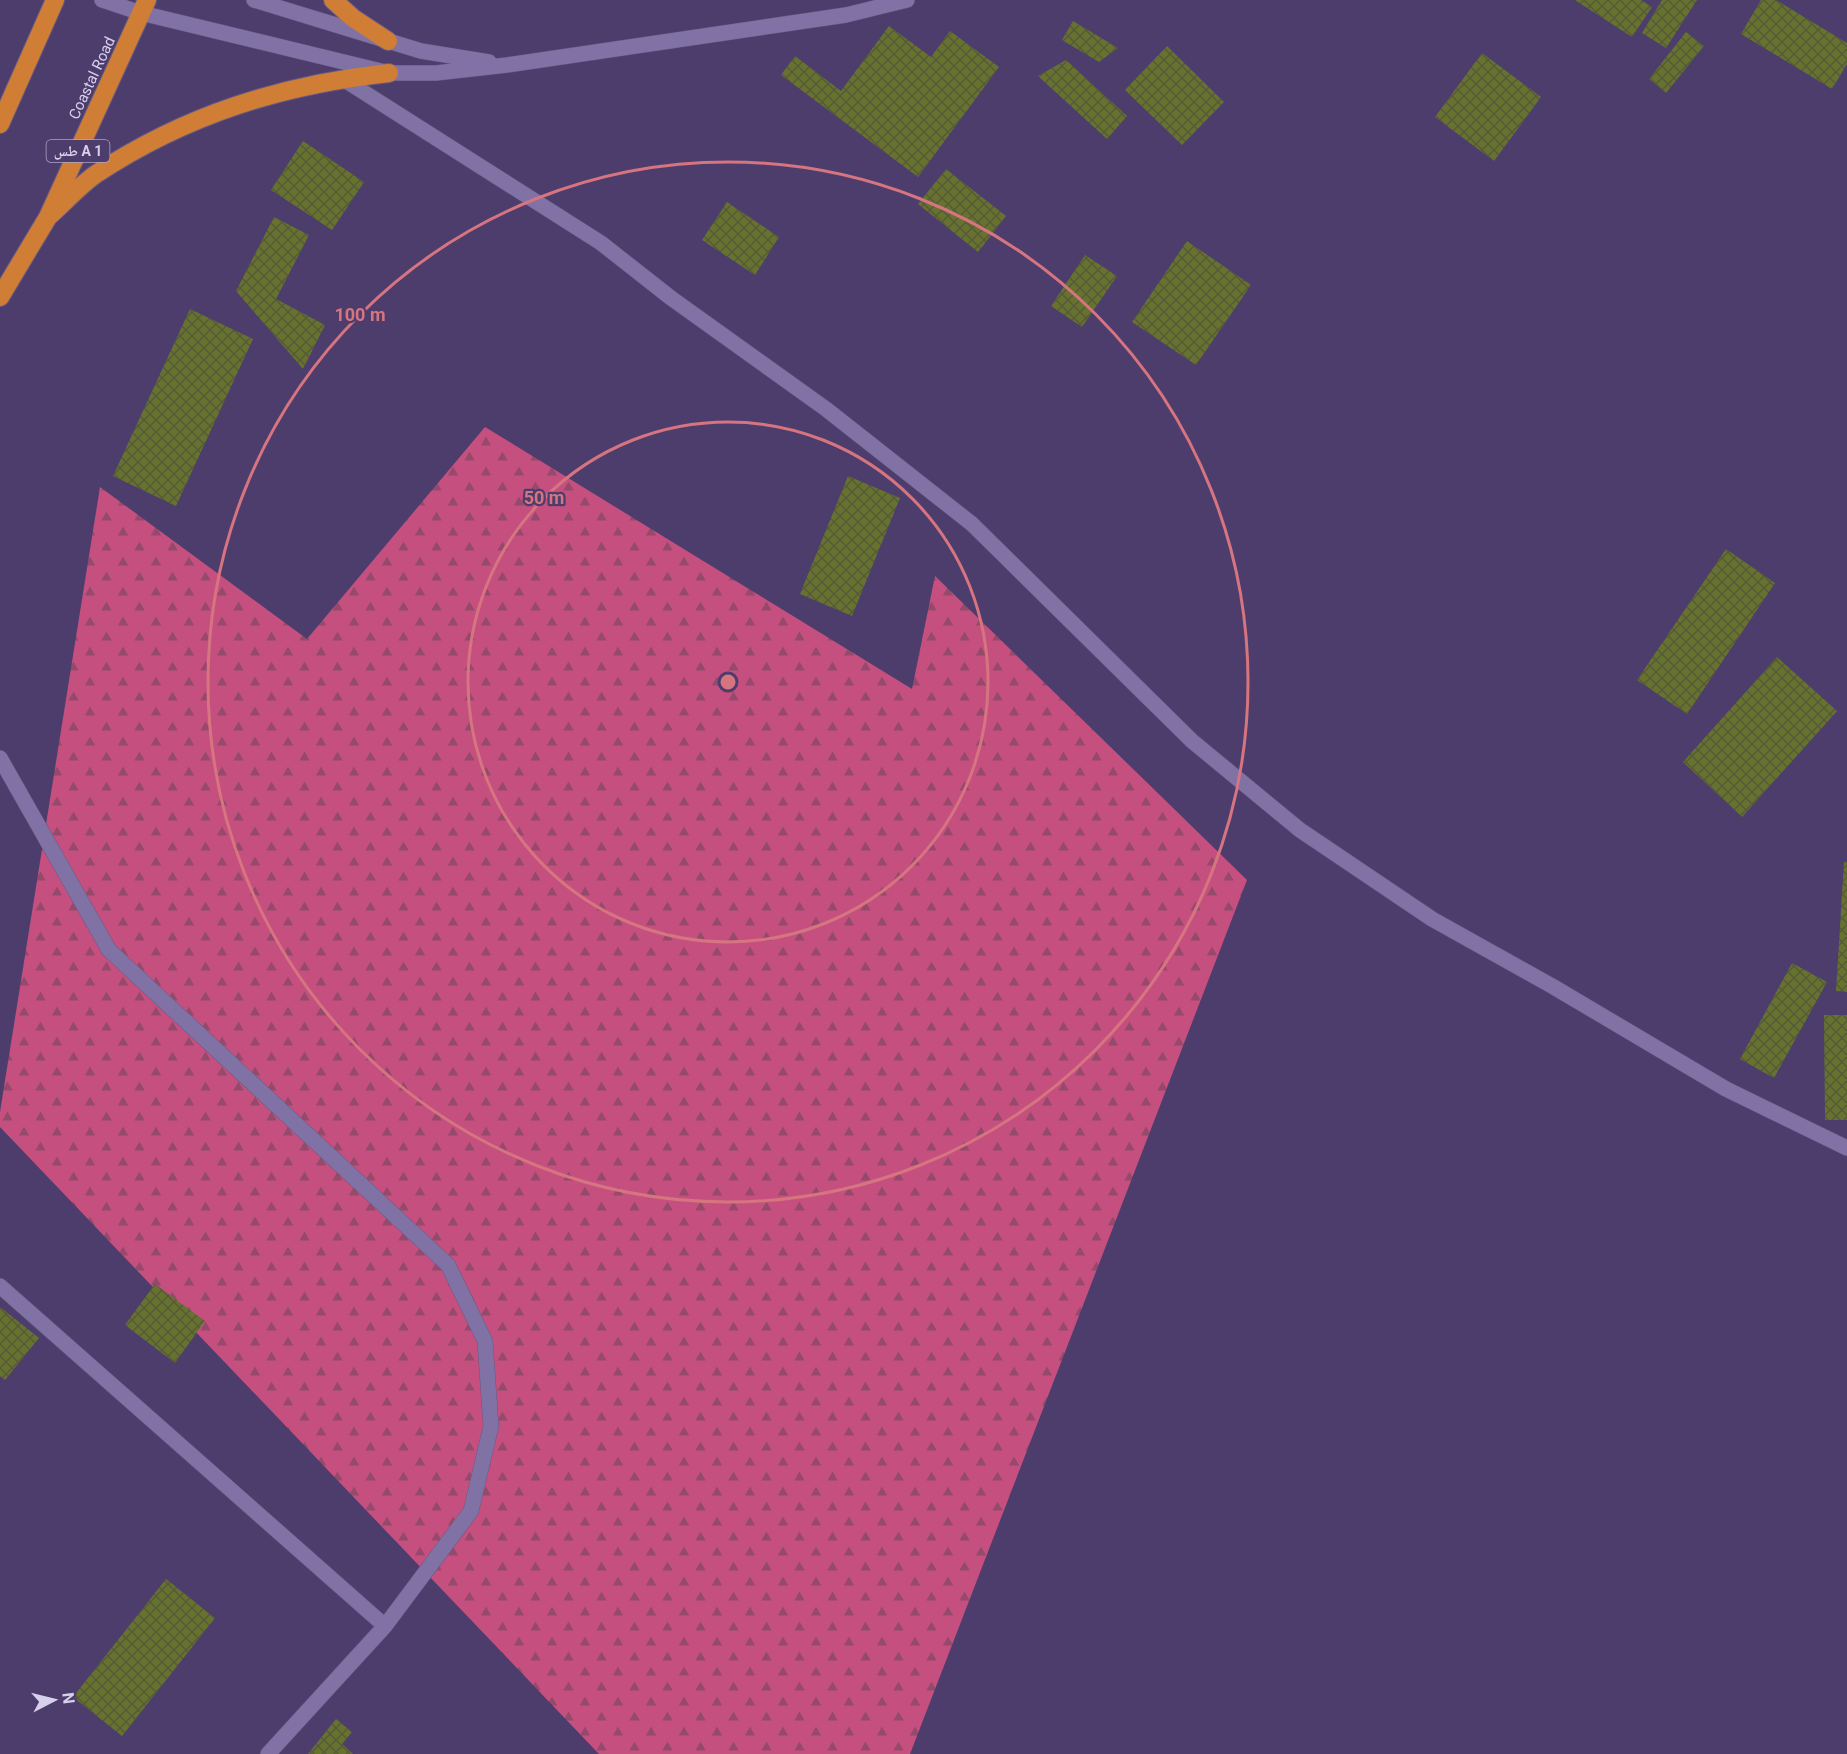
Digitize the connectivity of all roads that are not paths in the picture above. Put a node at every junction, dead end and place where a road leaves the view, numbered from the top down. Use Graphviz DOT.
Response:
graph roads {
  1 [pos="55,0"];
  2 [pos="102,0"];
  3 [pos="254,0"];
  4 [pos="333,0"];
  5 [pos="907,0"];
  6 [pos="144,7"];
  7 [pos="388,41"];
  8 [pos="507,65"];
  9 [pos="389,73"];
  10 [pos="343,78"];
  11 [pos="0,124"];
  12 [pos="48,217"];
  13 [pos="0,297"];
  14 [pos="0,758"];
  15 [pos="1847,1148"];
  16 [pos="0,1286"];
  17 [pos="385,1626"];
  18 [pos="268,1754"];
  1 -- 11 [label="highway"];
  2 -- 6 [label="street"];
  3 -- 7 [label="street"];
  4 -- 7 [label="highway"];
  5 -- 8 [label="street"];
  6 -- 9 [label="street"];
  6 -- 12 [label="highway, Coastal Road / طس A 1"];
  7 -- 8 [label="street"];
  8 -- 9 [label="street"];
  9 -- 10 [label="highway"];
  10 -- 12 [label="highway"];
  10 -- 15 [label="street"];
  12 -- 13 [label="highway, Coastal Road / طس A 1"];
  14 -- 17 [label="street"];
  16 -- 17 [label="street"];
  17 -- 18 [label="street"];
}
